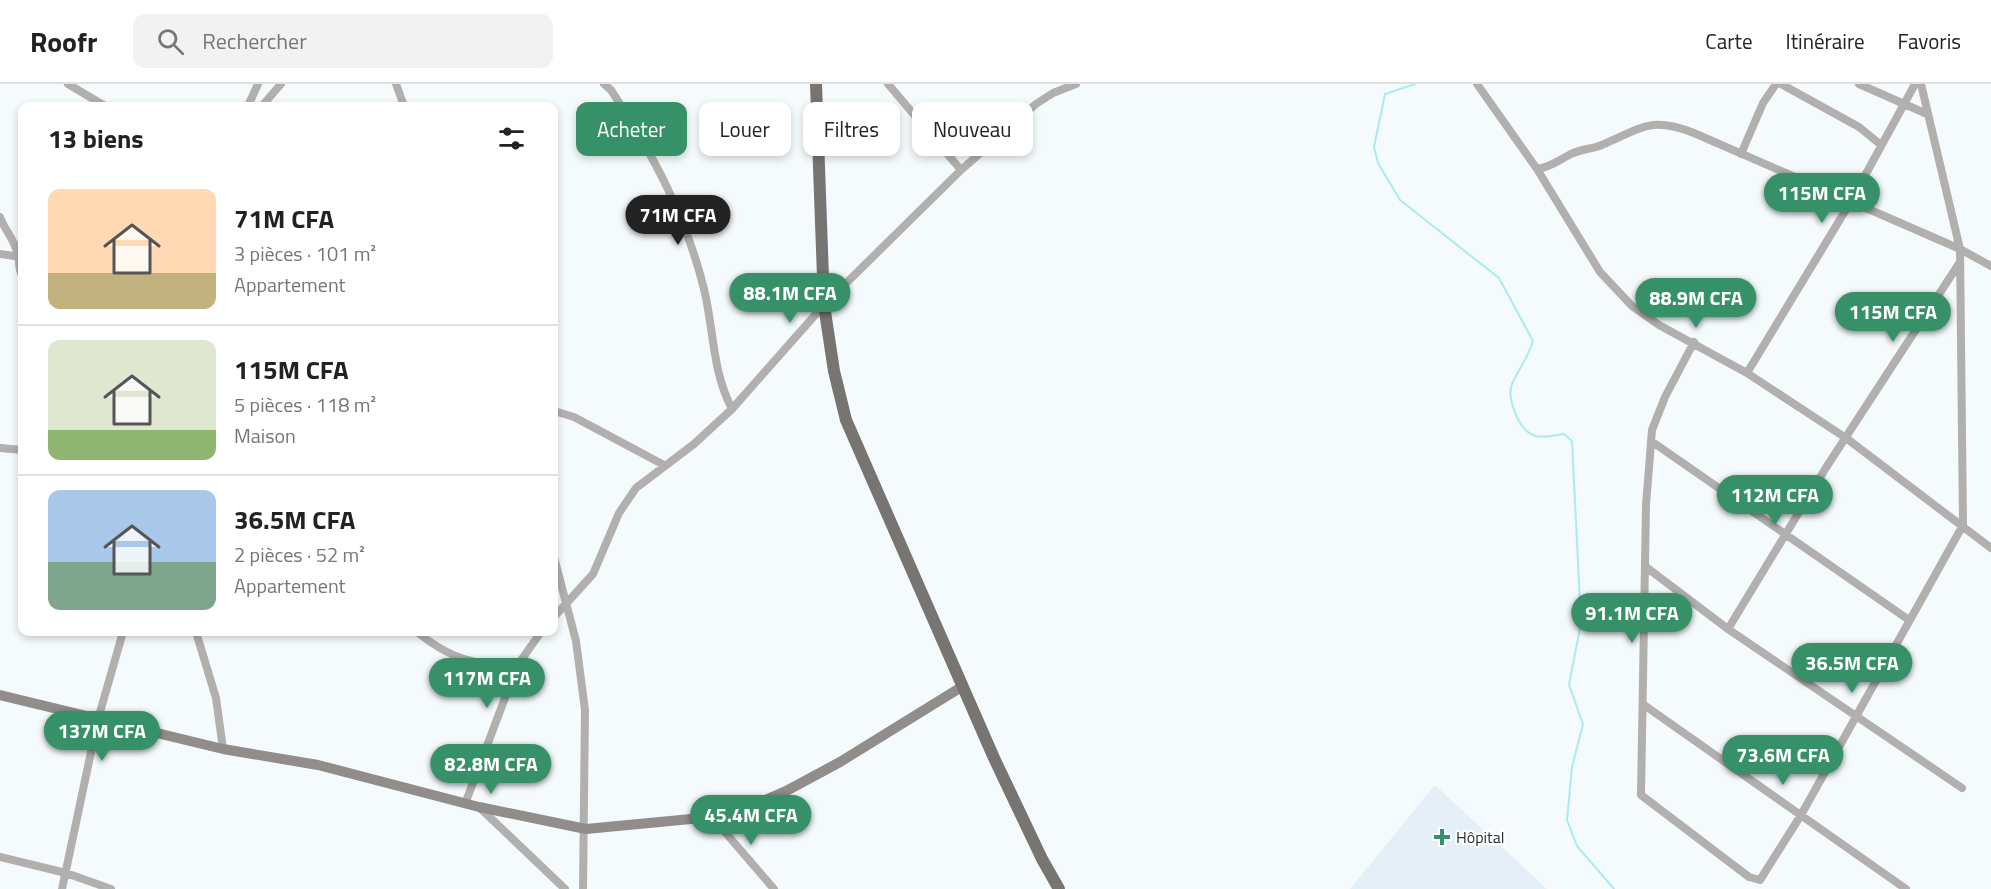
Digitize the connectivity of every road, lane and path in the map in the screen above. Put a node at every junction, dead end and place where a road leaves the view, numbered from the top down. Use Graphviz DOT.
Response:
graph roads {
  1 [pos="68,84"];
  2 [pos="258,84"];
  3 [pos="282,84"];
  4 [pos="396,84"];
  5 [pos="604,84"];
  6 [pos="816,84"];
  7 [pos="888,84"];
  8 [pos="1076,84"];
  9 [pos="1477,84"];
  10 [pos="1776,84"];
  11 [pos="1781,84"];
  12 [pos="1859,84"];
  13 [pos="1915,84"];
  14 [pos="1921,84"];
  15 [pos="98,102"];
  16 [pos="250,102"];
  17 [pos="266,102"];
  18 [pos="403,102"];
  19 [pos="1903,105"];
  20 [pos="1927,114"];
  21 [pos="1881,145"];
  22 [pos="1741,154"];
  23 [pos="1537,169"];
  24 [pos="961,170"];
  25 [pos="1850,203"];
  26 [pos="0,217"];
  27 [pos="1960,249"];
  28 [pos="18,253"];
  29 [pos="0,254"];
  30 [pos="18,257"];
  31 [pos="1960,262"];
  32 [pos="1991,266"];
  33 [pos="824,305"];
  34 [pos="1694,342"];
  35 [pos="1748,373"];
  36 [pos="732,409"];
  37 [pos="558,412"];
  38 [pos="1846,438"];
  39 [pos="1651,441"];
  40 [pos="0,448"];
  41 [pos="18,450"];
  42 [pos="664,465"];
  43 [pos="1963,525"];
  44 [pos="1786,533"];
  45 [pos="1991,548"];
  46 [pos="1646,567"];
  47 [pos="558,572"];
  48 [pos="567,602"];
  49 [pos="558,612"];
  50 [pos="1909,620"];
  51 [pos="1728,628"];
  52 [pos="122,636"];
  53 [pos="197,636"];
  54 [pos="423,636"];
  55 [pos="538,636"];
  56 [pos="517,666"];
  57 [pos="963,686"];
  58 [pos="0,695"];
  59 [pos="1644,705"];
  60 [pos="1855,715"];
  61 [pos="98,719"];
  62 [pos="223,749"];
  63 [pos="1962,788"];
  64 [pos="465,804"];
  65 [pos="479,807"];
  66 [pos="1801,815"];
  67 [pos="712,817"];
  68 [pos="586,829"];
  69 [pos="0,858"];
  70 [pos="66,873"];
  71 [pos="62,889"];
  72 [pos="111,889"];
  73 [pos="565,889"];
  74 [pos="583,889"];
  75 [pos="774,889"];
  76 [pos="1059,889"];
  77 [pos="1906,889"];
  1 -- 15 [label="street"];
  2 -- 16 [label="street"];
  3 -- 17 [label="street"];
  4 -- 18 [label="street"];
  5 -- 36 [label="street"];
  6 -- 33 [label="main road"];
  7 -- 24 [label="street"];
  8 -- 24 [label="street"];
  9 -- 23 [label="street"];
  10 -- 22 [label="street"];
  11 -- 21 [label="street"];
  12 -- 19 [label="street"];
  13 -- 19 [label="street"];
  14 -- 20 [label="street"];
  19 -- 20 [label="street"];
  19 -- 21 [label="street"];
  20 -- 27 [label="street"];
  21 -- 25 [label="street"];
  22 -- 23 [label="street"];
  22 -- 25 [label="street"];
  23 -- 34 [label="street"];
  24 -- 33 [label="street"];
  25 -- 27 [label="street"];
  25 -- 35 [label="street"];
  26 -- 28 [label="street"];
  27 -- 31 [label="street"];
  27 -- 32 [label="street"];
  29 -- 30 [label="street"];
  31 -- 38 [label="street"];
  31 -- 43 [label="street"];
  33 -- 36 [label="street"];
  33 -- 57 [label="main road"];
  34 -- 35 [label="street"];
  34 -- 39 [label="street"];
  35 -- 38 [label="street"];
  36 -- 42 [label="street"];
  37 -- 42 [label="street"];
  38 -- 43 [label="street"];
  38 -- 44 [label="street"];
  39 -- 44 [label="street"];
  39 -- 46 [label="street"];
  40 -- 41 [label="street"];
  42 -- 48 [label="street"];
  43 -- 45 [label="street"];
  43 -- 50 [label="street"];
  44 -- 50 [label="street"];
  44 -- 51 [label="street"];
  46 -- 51 [label="street"];
  46 -- 59 [label="street"];
  47 -- 48 [label="street"];
  48 -- 49 [label="street"];
  48 -- 68 [label="street"];
  50 -- 60 [label="street"];
  51 -- 60 [label="street"];
  52 -- 61 [label="street"];
  53 -- 62 [label="street"];
  54 -- 56 [label="street"];
  55 -- 56 [label="street"];
  56 -- 64 [label="street"];
  57 -- 67 [label="main road"];
  57 -- 76 [label="main road"];
  58 -- 61 [label="main road"];
  59 -- 66 [label="street"];
  59 -- 66 [label="street"];
  60 -- 63 [label="street"];
  60 -- 66 [label="street"];
  61 -- 62 [label="main road"];
  61 -- 70 [label="street"];
  62 -- 64 [label="main road"];
  64 -- 65 [label="main road"];
  65 -- 68 [label="main road"];
  65 -- 73 [label="street"];
  66 -- 77 [label="street"];
  67 -- 68 [label="main road"];
  67 -- 75 [label="street"];
  68 -- 74 [label="street"];
  69 -- 70 [label="street"];
  70 -- 71 [label="street"];
  70 -- 72 [label="street"];
}
